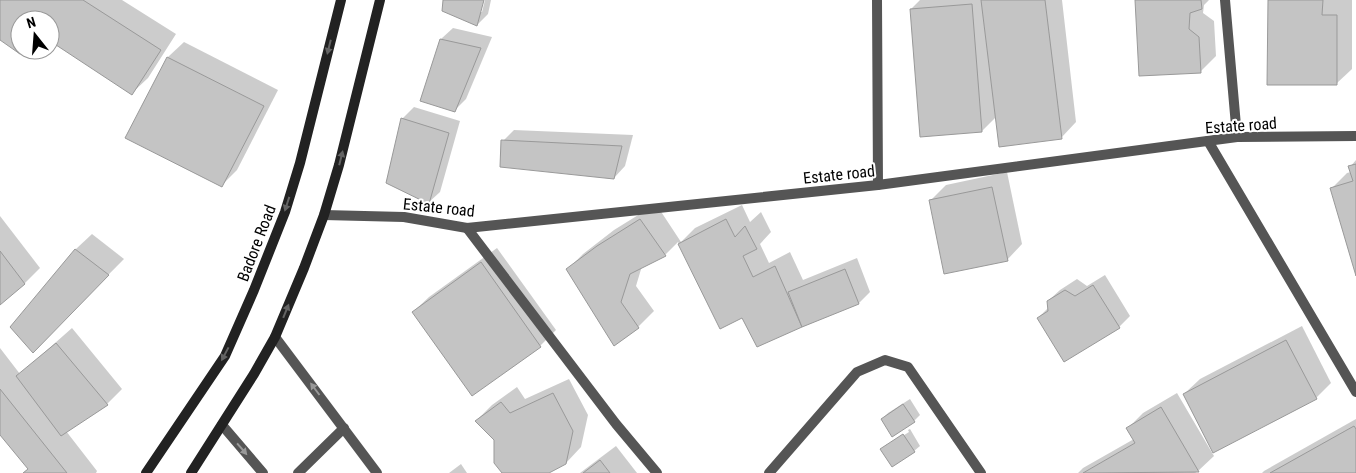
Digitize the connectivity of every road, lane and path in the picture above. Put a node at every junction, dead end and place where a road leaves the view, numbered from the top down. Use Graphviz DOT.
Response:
graph roads {
  1 [pos="341,0"];
  2 [pos="380,0"];
  3 [pos="877,0"];
  4 [pos="1225,0"];
  5 [pos="1356,136"];
  6 [pos="1237,138"];
  7 [pos="1208,141"];
  8 [pos="878,185"];
  9 [pos="324,215"];
  10 [pos="467,228"];
  11 [pos="275,337"];
  12 [pos="1356,392"];
  13 [pos="222,425"];
  14 [pos="344,428"];
  15 [pos="146,473"];
  16 [pos="190,473"];
  17 [pos="263,473"];
  18 [pos="298,473"];
  19 [pos="377,473"];
  20 [pos="657,473"];
  21 [pos="769,473"];
  22 [pos="981,473"];
  1 -- 15 [label="main road, Badore Road, one-way"];
  9 -- 2 [label="main road, one-way"];
  3 -- 8 [label="street"];
  4 -- 6 [label="street"];
  5 -- 6 [label="street, Estate road"];
  6 -- 7 [label="street, Estate road"];
  7 -- 8 [label="street, Estate road"];
  7 -- 12 [label="street"];
  8 -- 10 [label="street, Estate road"];
  9 -- 10 [label="street, Estate road"];
  11 -- 9 [label="main road, one-way"];
  10 -- 20 [label="street"];
  11 -- 13 [label="main road"];
  14 -- 11 [label="street, one-way"];
  13 -- 16 [label="main road"];
  13 -- 17 [label="street, one-way"];
  14 -- 18 [label="street"];
  14 -- 19 [label="street"];
  21 -- 22 [label="street"];
}
